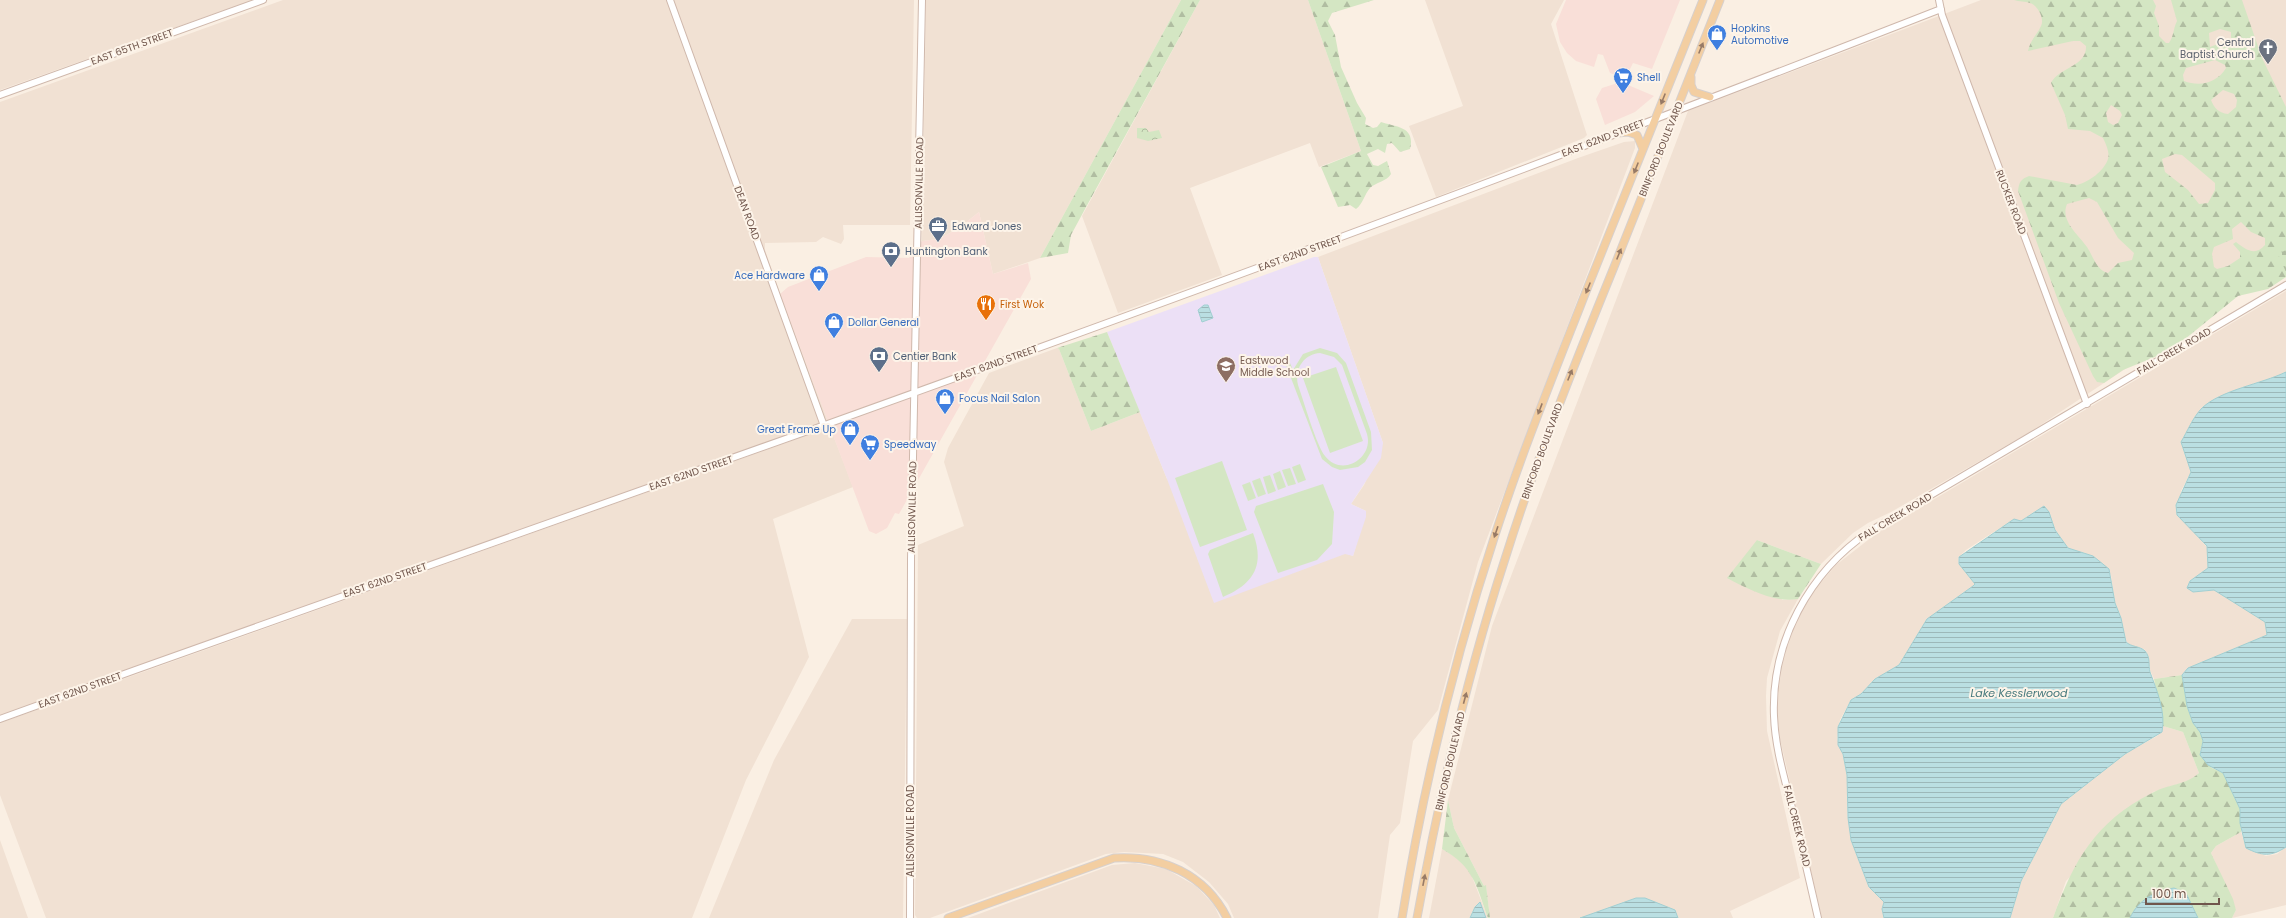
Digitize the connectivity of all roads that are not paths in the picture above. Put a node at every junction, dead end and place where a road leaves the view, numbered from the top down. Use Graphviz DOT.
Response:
graph roads {
  1 [pos="263,0"];
  2 [pos="670,0"];
  3 [pos="922,0"];
  4 [pos="1703,0"];
  5 [pos="1720,0"];
  6 [pos="1939,0"];
  7 [pos="1941,9"];
  8 [pos="1692,70"];
  9 [pos="0,95"];
  10 [pos="1710,98"];
  11 [pos="1676,111"];
  12 [pos="1656,118"];
  13 [pos="1618,133"];
  14 [pos="1643,149"];
  15 [pos="2286,285"];
  16 [pos="913,392"];
  17 [pos="2087,404"];
  18 [pos="824,426"];
  19 [pos="0,719"];
  20 [pos="910,918"];
  21 [pos="948,918"];
  22 [pos="1227,918"];
  23 [pos="1402,918"];
  24 [pos="1417,918"];
  25 [pos="1818,918"];
  1 -- 9 [label="street, EAST 65TH STREET"];
  2 -- 18 [label="street, DEAN ROAD"];
  3 -- 16 [label="street, ALLISONVILLE ROAD"];
  4 -- 12 [label="main road, BINFORD BOULEVARD, one-way"];
  8 -- 5 [label="main road, BINFORD BOULEVARD, one-way"];
  6 -- 7 [label="street, RUCKER ROAD"];
  7 -- 10 [label="street, EAST 62ND STREET"];
  7 -- 17 [label="street, RUCKER ROAD"];
  8 -- 10 [label="main road"];
  8 -- 11 [label="main road, BINFORD BOULEVARD"];
  10 -- 11 [label="street, EAST 62ND STREET"];
  11 -- 12 [label="street, EAST 62ND STREET"];
  24 -- 11 [label="main road, BINFORD BOULEVARD, one-way"];
  12 -- 13 [label="street, EAST 62ND STREET"];
  12 -- 14 [label="main road, BINFORD BOULEVARD"];
  13 -- 14 [label="main road"];
  13 -- 16 [label="street, EAST 62ND STREET"];
  14 -- 23 [label="main road, BINFORD BOULEVARD, one-way"];
  15 -- 17 [label="street, FALL CREEK ROAD"];
  16 -- 18 [label="street, EAST 62ND STREET"];
  16 -- 20 [label="street, ALLISONVILLE ROAD"];
  17 -- 25 [label="street, FALL CREEK ROAD"];
  18 -- 19 [label="street, EAST 62ND STREET"];
  21 -- 22 [label="main road"];
}
